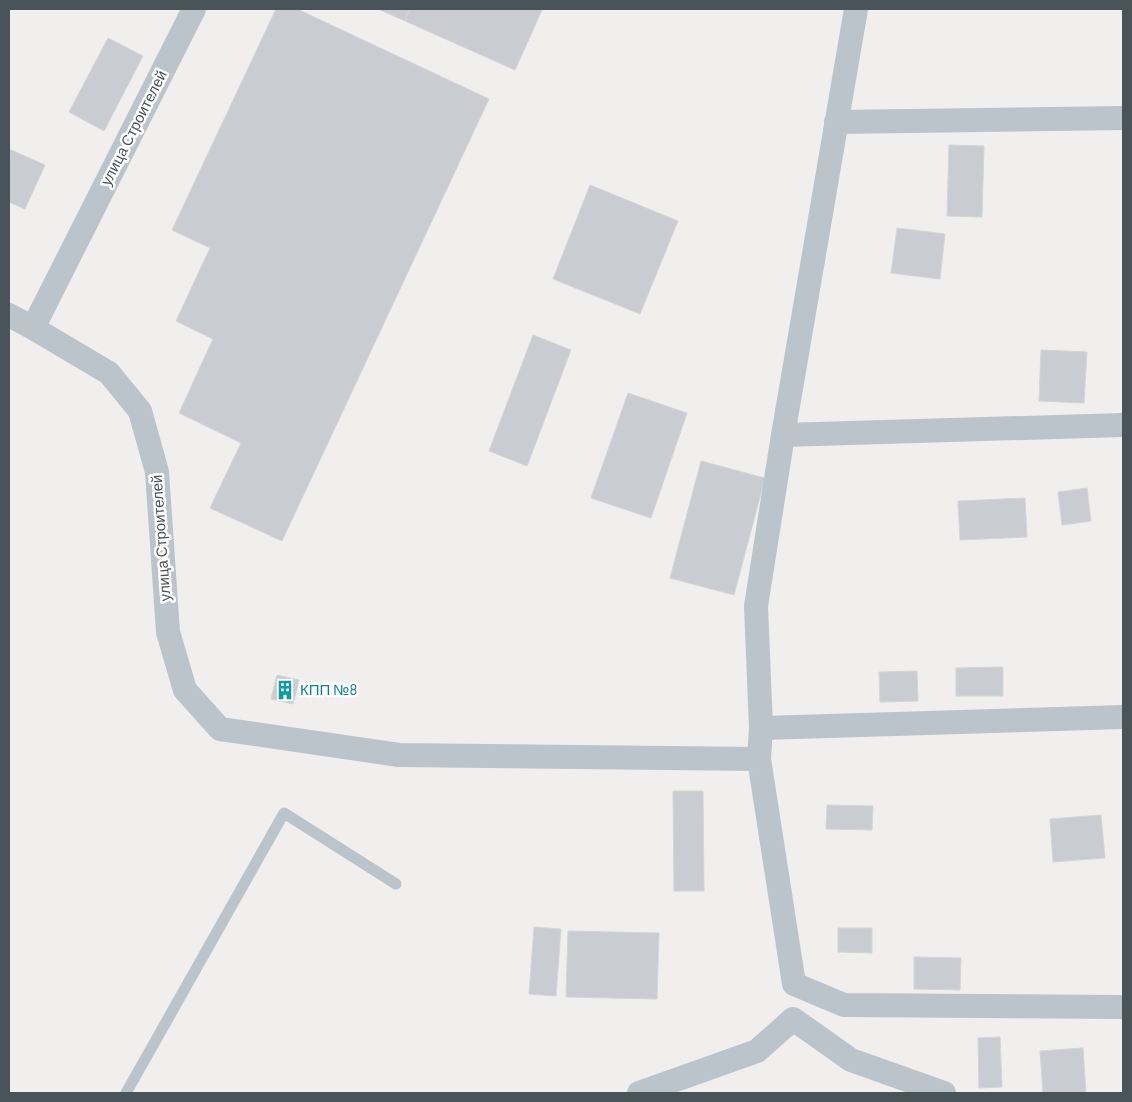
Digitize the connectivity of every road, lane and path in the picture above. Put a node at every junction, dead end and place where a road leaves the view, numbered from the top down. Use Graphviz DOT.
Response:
graph roads {
  1 [pos="194,9"];
  2 [pos="856,9"];
  3 [pos="1123,118"];
  4 [pos="836,122"];
  5 [pos="9,316"];
  6 [pos="33,328"];
  7 [pos="1123,425"];
  8 [pos="783,435"];
  9 [pos="1123,717"];
  10 [pos="761,728"];
  11 [pos="759,759"];
  12 [pos="396,884"];
  13 [pos="794,984"];
  14 [pos="1123,1007"];
  15 [pos="793,1019"];
  16 [pos="126,1093"];
  17 [pos="640,1093"];
  18 [pos="944,1093"];
  1 -- 6 [label="street, улица Строителей"];
  2 -- 4 [label="street"];
  3 -- 4 [label="street"];
  4 -- 8 [label="street"];
  5 -- 6 [label="street, улица Строителей"];
  6 -- 11 [label="street, улица Строителей"];
  7 -- 8 [label="street"];
  8 -- 10 [label="street"];
  9 -- 10 [label="street"];
  10 -- 11 [label="street"];
  11 -- 13 [label="street"];
  12 -- 16 [label="lane"];
  13 -- 14 [label="street"];
  13 -- 15 [label="street"];
  15 -- 17 [label="street"];
  15 -- 18 [label="street"];
}
